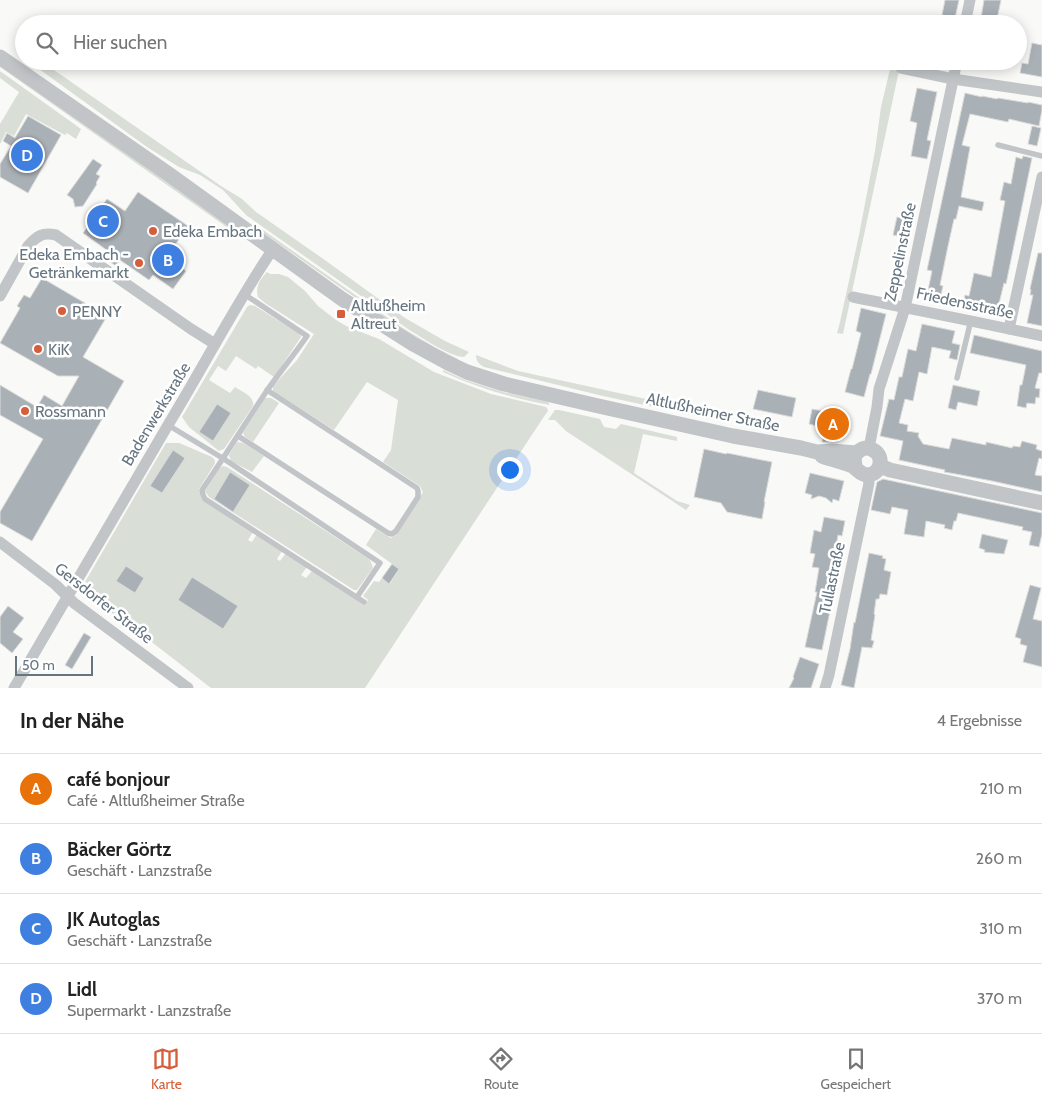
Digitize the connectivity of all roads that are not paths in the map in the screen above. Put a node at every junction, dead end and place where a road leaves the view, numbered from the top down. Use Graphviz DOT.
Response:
graph roads {
  1 [pos="970,0"];
  2 [pos="967,15"];
  3 [pos="0,57"];
  4 [pos="15,67"];
  5 [pos="19,70"];
  6 [pos="910,70"];
  7 [pos="955,70"];
  8 [pos="953,79"];
  9 [pos="1042,92"];
  10 [pos="998,145"];
  11 [pos="1042,156"];
  12 [pos="1042,177"];
  13 [pos="273,249"];
  14 [pos="244,294"];
  15 [pos="0,296"];
  16 [pos="853,297"];
  17 [pos="905,308"];
  18 [pos="971,320"];
  19 [pos="1009,329"];
  20 [pos="1042,336"];
  21 [pos="215,344"];
  22 [pos="957,378"];
  23 [pos="267,390"];
  24 [pos="168,424"];
  25 [pos="238,436"];
  26 [pos="224,459"];
  27 [pos="862,461"];
  28 [pos="880,466"];
  29 [pos="1042,502"];
  30 [pos="0,542"];
  31 [pos="68,597"];
  32 [pos="357,597"];
  33 [pos="364,602"];
  34 [pos="14,688"];
  35 [pos="188,688"];
  36 [pos="825,688"];
  1 -- 2 [label="street"];
  3 -- 4 [label="street, Altlußheimer Straße"];
  5 -- 13 [label="street, Altlußheimer Straße"];
  6 -- 8 [label="street"];
  7 -- 8 [label="street, Zeppelinstraße"];
  8 -- 9 [label="street"];
  8 -- 17 [label="street, Zeppelinstraße"];
  10 -- 11 [label="lane"];
  12 -- 19 [label="street"];
  13 -- 14 [label="street, Badenwerkstraße"];
  13 -- 27 [label="street, Altlußheimer Straße"];
  14 -- 21 [label="street, Badenwerkstraße"];
  14 -- 23 [label="lane"];
  15 -- 21 [label="street"];
  16 -- 17 [label="street, Friedensstraße"];
  17 -- 18 [label="street, Friedensstraße"];
  17 -- 27 [label="street, Zeppelinstraße"];
  18 -- 19 [label="street, Friedensstraße"];
  18 -- 22 [label="lane"];
  19 -- 20 [label="street, Friedensstraße"];
  21 -- 24 [label="street, Badenwerkstraße"];
  23 -- 25 [label="lane"];
  23 -- 25 [label="lane"];
  24 -- 26 [label="lane"];
  24 -- 31 [label="street, Badenwerkstraße"];
  25 -- 26 [label="lane"];
  26 -- 32 [label="lane"];
  26 -- 32 [label="lane"];
  27 -- 28 [label="street"];
  27 -- 28 [label="street"];
  27 -- 36 [label="street, Tullastraße"];
  28 -- 29 [label="street"];
  30 -- 31 [label="street, Gersdorfer Straße"];
  31 -- 34 [label="street, Badenwerkstraße"];
  31 -- 35 [label="street, Gersdorfer Straße"];
  32 -- 33 [label="lane"];
}
